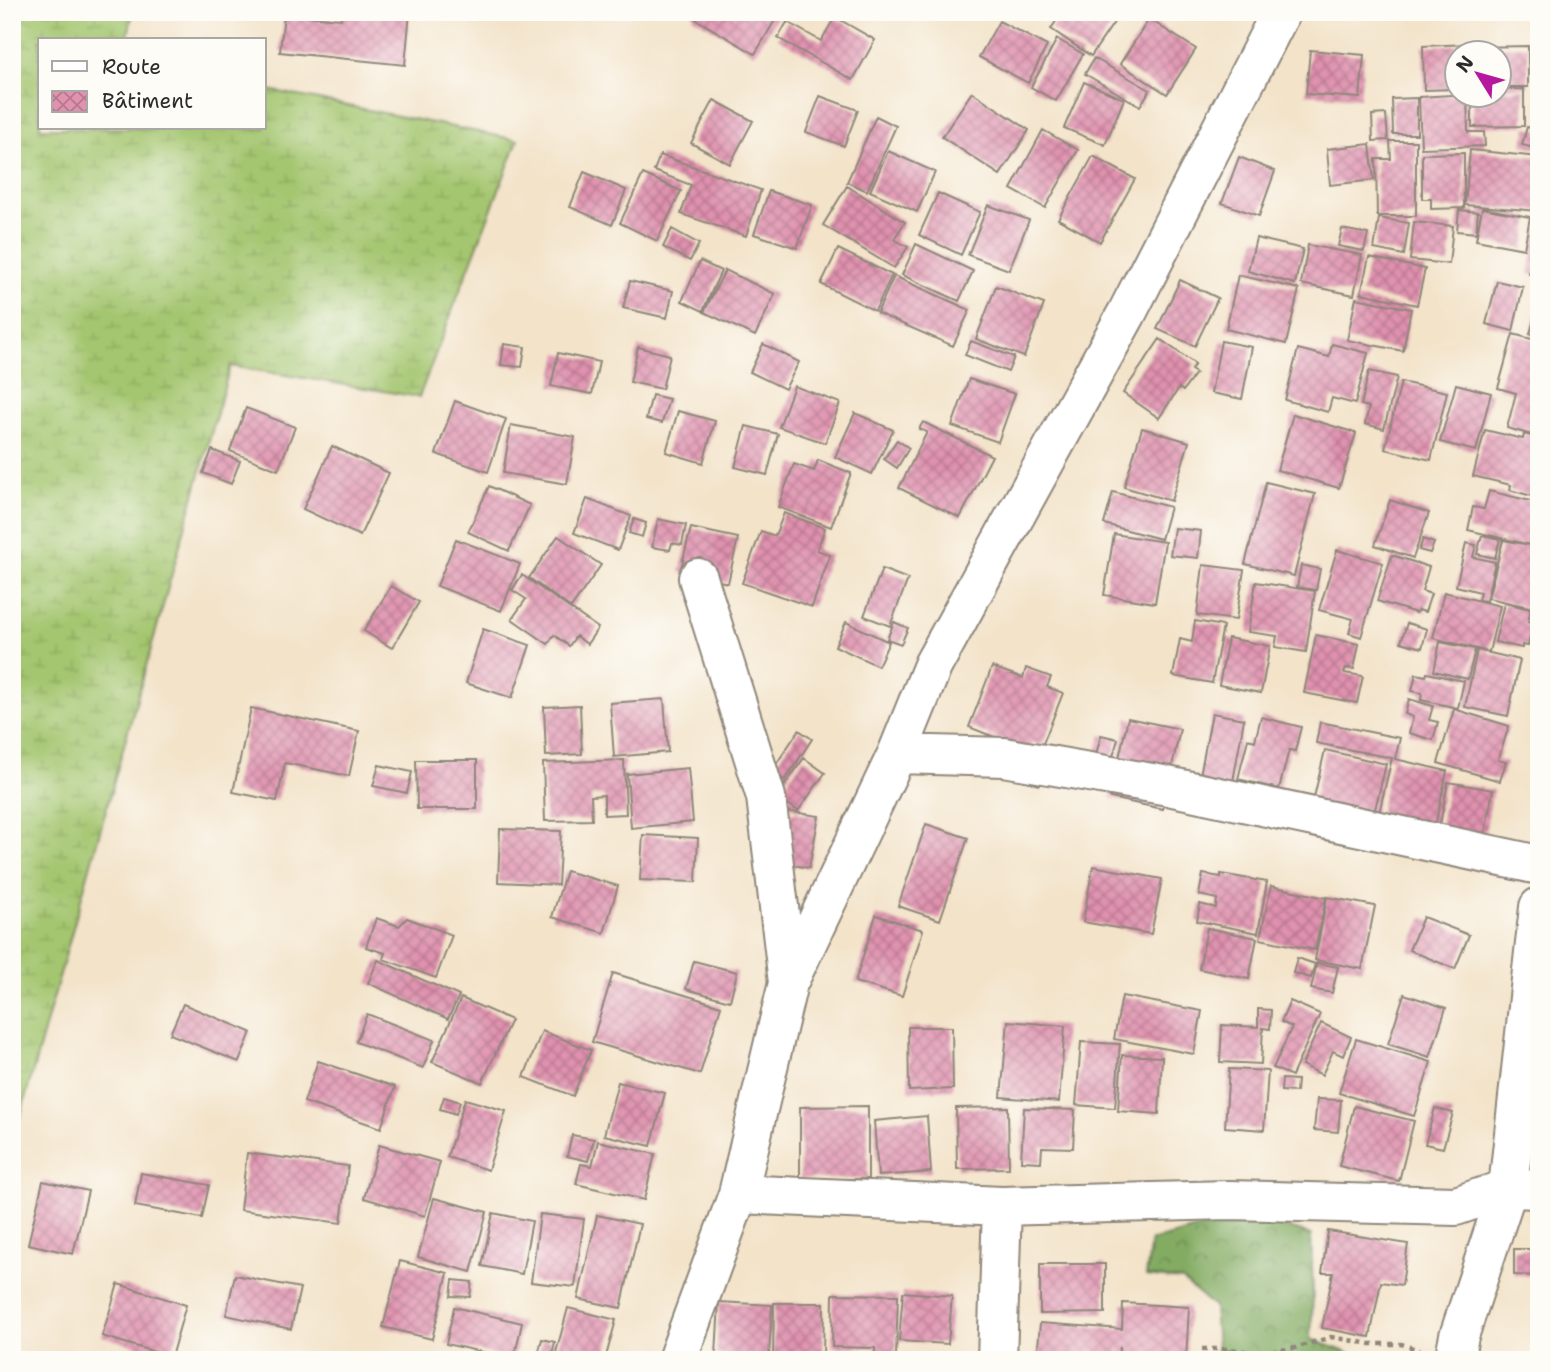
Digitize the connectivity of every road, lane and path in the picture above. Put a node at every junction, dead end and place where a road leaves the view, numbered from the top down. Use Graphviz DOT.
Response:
graph roads {
  1 [pos="1281,12"];
  2 [pos="698,578"];
  3 [pos="897,754"];
  4 [pos="1539,865"];
  5 [pos="1539,906"];
  6 [pos="788,983"];
  7 [pos="1523,1189"];
  8 [pos="738,1194"];
  9 [pos="1002,1206"];
  10 [pos="1202,1349"];
  11 [pos="1228,1349"];
  12 [pos="1439,1355"];
  13 [pos="677,1360"];
  14 [pos="997,1360"];
  15 [pos="1237,1360"];
  1 -- 3 [label="street"];
  2 -- 6 [label="street"];
  3 -- 4 [label="street"];
  3 -- 6 [label="street"];
  5 -- 7 [label="street"];
  6 -- 8 [label="street"];
  7 -- 9 [label="street"];
  7 -- 12 [label="street"];
  8 -- 9 [label="street"];
  8 -- 13 [label="street"];
  9 -- 14 [label="street"];
  10 -- 11 [label="path"];
  11 -- 12 [label="path"];
  11 -- 15 [label="path"];
}
